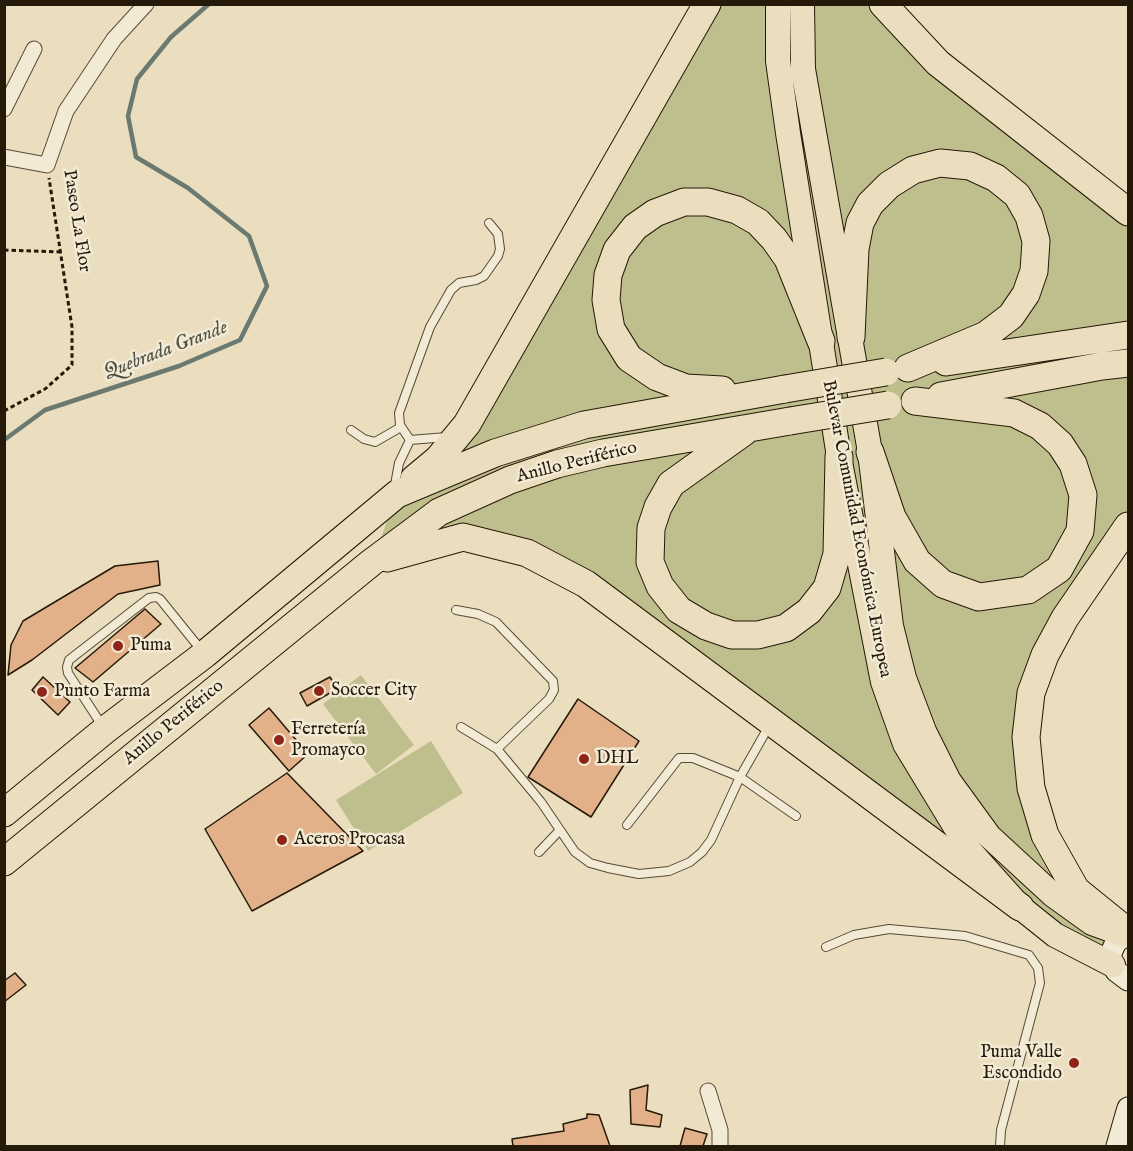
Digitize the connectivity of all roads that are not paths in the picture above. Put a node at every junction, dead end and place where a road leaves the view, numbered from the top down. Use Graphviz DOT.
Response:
graph roads {
  1 [pos="146,4"];
  2 [pos="707,4"];
  3 [pos="778,4"];
  4 [pos="802,4"];
  5 [pos="883,4"];
  6 [pos="34,49"];
  7 [pos="10,82"];
  8 [pos="4,109"];
  9 [pos="4,157"];
  10 [pos="1128,212"];
  11 [pos="489,222"];
  12 [pos="1128,335"];
  13 [pos="851,337"];
  14 [pos="821,341"];
  15 [pos="1128,363"];
  16 [pos="897,370"];
  17 [pos="772,391"];
  18 [pos="915,401"];
  19 [pos="401,427"];
  20 [pos="749,429"];
  21 [pos="351,430"];
  22 [pos="456,437"];
  23 [pos="410,440"];
  24 [pos="870,452"];
  25 [pos="839,457"];
  26 [pos="395,495"];
  27 [pos="1128,526"];
  28 [pos="372,562"];
  29 [pos="456,610"];
  30 [pos="205,654"];
  31 [pos="771,722"];
  32 [pos="461,727"];
  33 [pos="105,730"];
  34 [pos="497,749"];
  35 [pos="740,777"];
  36 [pos="4,813"];
  37 [pos="796,816"];
  38 [pos="627,825"];
  39 [pos="560,830"];
  40 [pos="539,852"];
  41 [pos="4,862"];
  42 [pos="1020,907"];
  43 [pos="1127,933"];
  44 [pos="825,947"];
  45 [pos="1121,974"];
  46 [pos="1128,998"];
  47 [pos="708,1092"];
  48 [pos="1128,1107"];
  49 [pos="720,1146"];
  50 [pos="999,1146"];
  51 [pos="1117,1146"];
  1 -- 9 [label="street, Paseo La Flor"];
  2 -- 22 [label="highway"];
  3 -- 14 [label="main road, Bulevar Comunidad Económica Europea"];
  4 -- 13 [label="main road, Bulevar Comunidad Económica Europea"];
  5 -- 10 [label="highway"];
  6 -- 7 [label="street"];
  7 -- 8 [label="street"];
  11 -- 19 [label="lane"];
  12 -- 16 [label="highway, Anillo Periférico"];
  13 -- 16 [label="highway"];
  13 -- 24 [label="main road, Bulevar Comunidad Económica Europea"];
  14 -- 17 [label="highway"];
  14 -- 25 [label="main road, Bulevar Comunidad Económica Europea"];
  15 -- 18 [label="highway, Anillo Periférico"];
  16 -- 17 [label="highway, Anillo Periférico, bridge"];
  17 -- 26 [label="highway, Anillo Periférico"];
  18 -- 20 [label="highway, Anillo Periférico, bridge"];
  18 -- 24 [label="highway"];
  19 -- 21 [label="lane"];
  19 -- 23 [label="lane"];
  20 -- 25 [label="highway"];
  20 -- 28 [label="highway, Anillo Periférico"];
  22 -- 23 [label="lane"];
  22 -- 26 [label="highway"];
  23 -- 26 [label="lane"];
  24 -- 43 [label="main road, Bulevar Comunidad Económica Europea"];
  25 -- 42 [label="main road, Bulevar Comunidad Económica Europea"];
  26 -- 30 [label="highway, Anillo Periférico"];
  27 -- 43 [label="highway"];
  28 -- 31 [label="highway"];
  28 -- 41 [label="highway, Anillo Periférico"];
  29 -- 34 [label="lane"];
  30 -- 33 [label="highway, Anillo Periférico"];
  30 -- 33 [label="lane"];
  31 -- 35 [label="lane"];
  31 -- 42 [label="highway"];
  32 -- 34 [label="lane"];
  33 -- 36 [label="highway, Anillo Periférico"];
  34 -- 39 [label="lane"];
  35 -- 37 [label="lane"];
  35 -- 38 [label="lane"];
  35 -- 39 [label="lane"];
  39 -- 40 [label="lane"];
  42 -- 45 [label="main road, Bulevar Comunidad Económica Europea"];
  43 -- 45 [label="main road"];
  44 -- 50 [label="lane"];
  45 -- 46 [label="main road"];
  47 -- 49 [label="street"];
  48 -- 51 [label="main road"];
}
